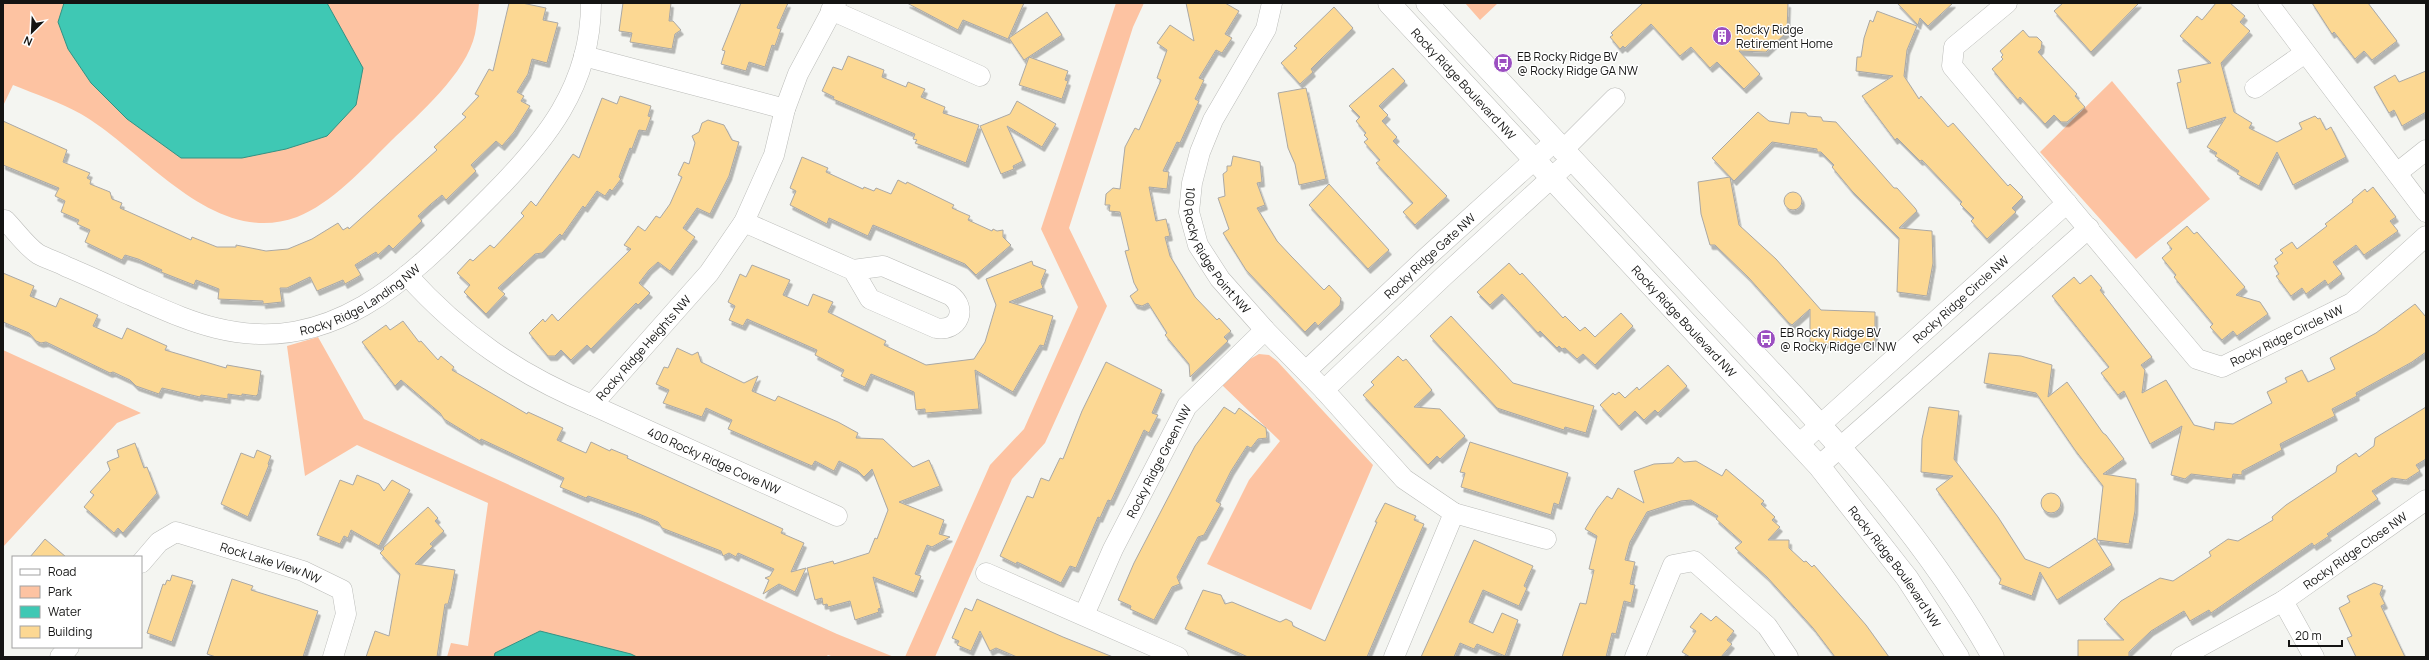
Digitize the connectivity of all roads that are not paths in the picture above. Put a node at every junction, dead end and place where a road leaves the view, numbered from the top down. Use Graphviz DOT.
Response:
graph roads {
  1 [pos="591,3"];
  2 [pos="1272,3"];
  3 [pos="1389,3"];
  4 [pos="1427,3"];
  5 [pos="2007,3"];
  6 [pos="2268,3"];
  7 [pos="833,6"];
  8 [pos="2305,54"];
  9 [pos="584,56"];
  10 [pos="980,76"];
  11 [pos="2255,88"];
  12 [pos="1615,98"];
  13 [pos="785,109"];
  14 [pos="2426,150"];
  15 [pos="1562,151"];
  16 [pos="1534,160"];
  17 [pos="2397,173"];
  18 [pos="1551,178"];
  19 [pos="2067,203"];
  20 [pos="2426,212"];
  21 [pos="5,220"];
  22 [pos="744,222"];
  23 [pos="2089,228"];
  24 [pos="2426,236"];
  25 [pos="853,270"];
  26 [pos="407,276"];
  27 [pos="1265,330"];
  28 [pos="1306,371"];
  29 [pos="1324,390"];
  30 [pos="592,405"];
  31 [pos="1821,425"];
  32 [pos="1799,444"];
  33 [pos="1841,447"];
  34 [pos="1819,466"];
  35 [pos="2426,500"];
  36 [pos="1454,513"];
  37 [pos="837,516"];
  38 [pos="1546,539"];
  39 [pos="142,562"];
  40 [pos="986,573"];
  41 [pos="2283,601"];
  42 [pos="1084,615"];
  43 [pos="68,648"];
  44 [pos="60,657"];
  45 [pos="332,657"];
  46 [pos="1178,657"];
  47 [pos="1394,657"];
  48 [pos="1635,657"];
  49 [pos="1788,657"];
  50 [pos="1958,657"];
  51 [pos="1992,657"];
  52 [pos="2181,657"];
  53 [pos="2314,657"];
  1 -- 9 [label="street, Rocky Ridge Landing NW"];
  2 -- 27 [label="street, 100 Rocky Ridge Point NW"];
  3 -- 16 [label="street, Rocky Ridge Boulevard NW"];
  4 -- 15 [label="street"];
  5 -- 19 [label="street, Rocky Ridge Circle NW"];
  6 -- 8 [label="street"];
  7 -- 10 [label="street"];
  7 -- 13 [label="street, Rocky Ridge Heights NW"];
  8 -- 11 [label="street"];
  8 -- 17 [label="street"];
  9 -- 13 [label="street"];
  9 -- 26 [label="street, Rocky Ridge Landing NW"];
  12 -- 15 [label="street"];
  13 -- 22 [label="street, Rocky Ridge Heights NW"];
  14 -- 17 [label="street"];
  15 -- 16 [label="street, Rocky Ridge Gate NW"];
  15 -- 18 [label="street, Rocky Ridge Gate NW"];
  15 -- 31 [label="street"];
  16 -- 18 [label="street, Rocky Ridge Boulevard NW"];
  16 -- 28 [label="street, Rocky Ridge Gate NW"];
  17 -- 20 [label="street"];
  18 -- 29 [label="street, Rocky Ridge Gate NW"];
  18 -- 32 [label="street, Rocky Ridge Boulevard NW"];
  19 -- 23 [label="street, Rocky Ridge Circle NW"];
  19 -- 31 [label="street, Rocky Ridge Circle NW"];
  21 -- 26 [label="street, Rocky Ridge Landing NW"];
  22 -- 25 [label="street"];
  22 -- 30 [label="street, Rocky Ridge Heights NW"];
  23 -- 24 [label="street, Rocky Ridge Circle NW"];
  23 -- 33 [label="street"];
  25 -- 25 [label="street"];
  26 -- 30 [label="street, Rocky Ridge Heights NW"];
  27 -- 28 [label="street, 100 Rocky Ridge Point NW"];
  27 -- 42 [label="street, Rocky Ridge Green NW"];
  28 -- 29 [label="street"];
  29 -- 36 [label="street"];
  30 -- 37 [label="street, 400 Rocky Ridge Cove NW"];
  31 -- 32 [label="street, Rocky Ridge Circle NW"];
  31 -- 33 [label="street"];
  32 -- 34 [label="street, Rocky Ridge Boulevard NW"];
  33 -- 34 [label="street"];
  33 -- 51 [label="street"];
  34 -- 50 [label="street, Rocky Ridge Boulevard NW"];
  35 -- 41 [label="street, Rocky Ridge Close NW"];
  36 -- 38 [label="street"];
  36 -- 47 [label="street"];
  39 -- 45 [label="street, Rock Lake View NW"];
  40 -- 42 [label="street"];
  41 -- 52 [label="street, Rocky Ridge Close NW"];
  41 -- 53 [label="street"];
  42 -- 46 [label="street"];
  43 -- 44 [label="street"];
  48 -- 49 [label="street"];
}
